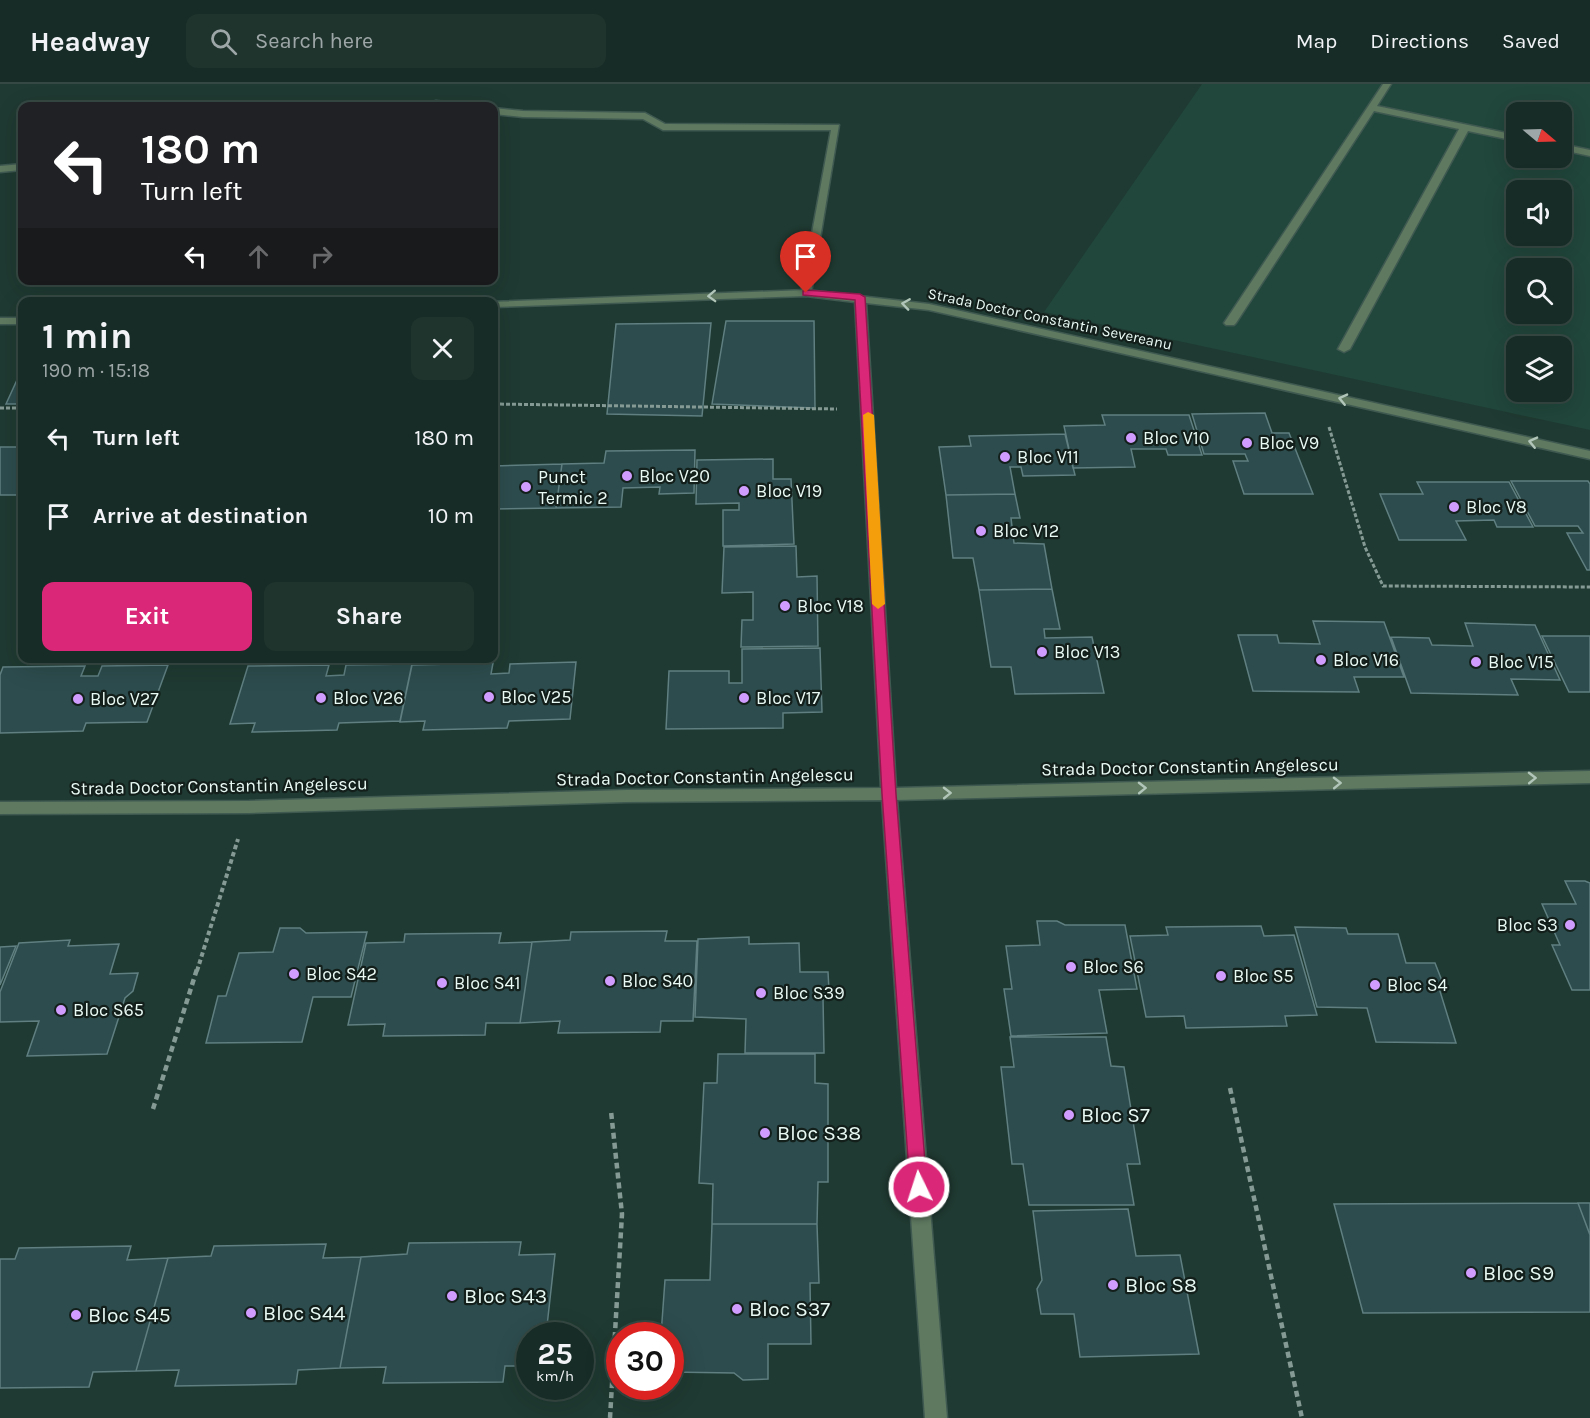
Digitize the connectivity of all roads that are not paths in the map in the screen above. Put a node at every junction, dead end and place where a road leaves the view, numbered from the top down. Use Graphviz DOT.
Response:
graph roads {
  1 [pos="1387,84"];
  2 [pos="1371,108"];
  3 [pos="498,111"];
  4 [pos="1465,127"];
  5 [pos="1506,136"];
  6 [pos="1572,149"];
  7 [pos="1590,153"];
  8 [pos="18,167"];
  9 [pos="0,169"];
  10 [pos="806,293"];
  11 [pos="860,297"];
  12 [pos="498,304"];
  13 [pos="0,321"];
  14 [pos="18,321"];
  15 [pos="1230,323"];
  16 [pos="1344,348"];
  17 [pos="1590,455"];
  18 [pos="1590,777"];
  19 [pos="889,794"];
  20 [pos="0,808"];
  21 [pos="936,1418"];
  1 -- 2 [label="street"];
  2 -- 4 [label="street"];
  2 -- 15 [label="street"];
  3 -- 10 [label="street"];
  4 -- 5 [label="street"];
  4 -- 16 [label="street"];
  6 -- 7 [label="street"];
  8 -- 9 [label="street"];
  10 -- 11 [label="street, Strada Doctor Constantin Severeanu"];
  10 -- 12 [label="street, Strada Doctor Constantin Severeanu, one-way"];
  17 -- 11 [label="street, Strada Doctor Constantin Severeanu, one-way"];
  11 -- 19 [label="street"];
  13 -- 14 [label="street"];
  19 -- 18 [label="street, Strada Doctor Constantin Angelescu, one-way"];
  19 -- 20 [label="street, Strada Doctor Constantin Angelescu"];
  19 -- 21 [label="street"];
}
